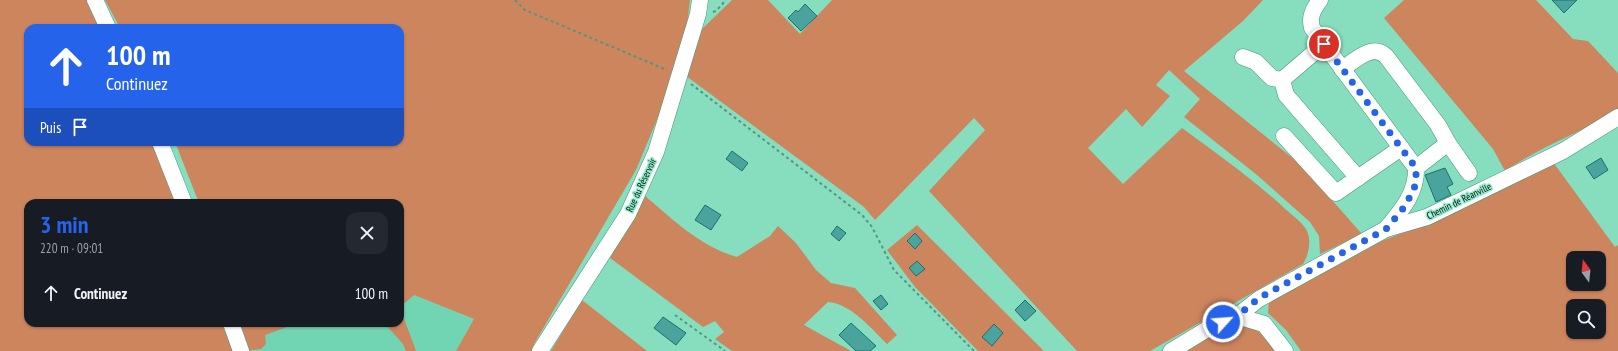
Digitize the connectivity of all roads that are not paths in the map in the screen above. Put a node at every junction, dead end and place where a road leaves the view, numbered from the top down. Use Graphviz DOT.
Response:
graph roads {
  1 [pos="94,0"];
  2 [pos="700,0"];
  3 [pos="1320,0"];
  4 [pos="106,24"];
  5 [pos="1324,44"];
  6 [pos="1243,57"];
  7 [pos="1342,69"];
  8 [pos="1282,80"];
  9 [pos="1618,118"];
  10 [pos="1284,136"];
  11 [pos="1448,143"];
  12 [pos="162,146"];
  13 [pos="1401,148"];
  14 [pos="1416,168"];
  15 [pos="1469,173"];
  16 [pos="1358,178"];
  17 [pos="182,199"];
  18 [pos="1386,229"];
  19 [pos="1237,316"];
  20 [pos="232,327"];
  21 [pos="241,351"];
  22 [pos="540,351"];
  23 [pos="1170,351"];
  24 [pos="1285,351"];
  1 -- 4 [label="street"];
  2 -- 22 [label="street, Rue du Réservoir"];
  3 -- 5 [label="street"];
  5 -- 7 [label="street"];
  5 -- 8 [label="street"];
  6 -- 8 [label="street"];
  7 -- 11 [label="street"];
  7 -- 13 [label="street"];
  8 -- 16 [label="street"];
  9 -- 18 [label="street, Chemin de Réanville"];
  10 -- 16 [label="street"];
  11 -- 14 [label="street"];
  11 -- 15 [label="street"];
  12 -- 17 [label="street"];
  13 -- 14 [label="street"];
  13 -- 16 [label="street"];
  14 -- 18 [label="street"];
  18 -- 19 [label="street, Chemin de Réanville"];
  19 -- 23 [label="street, Chemin de Réanville"];
  19 -- 24 [label="street"];
  20 -- 21 [label="street"];
}
